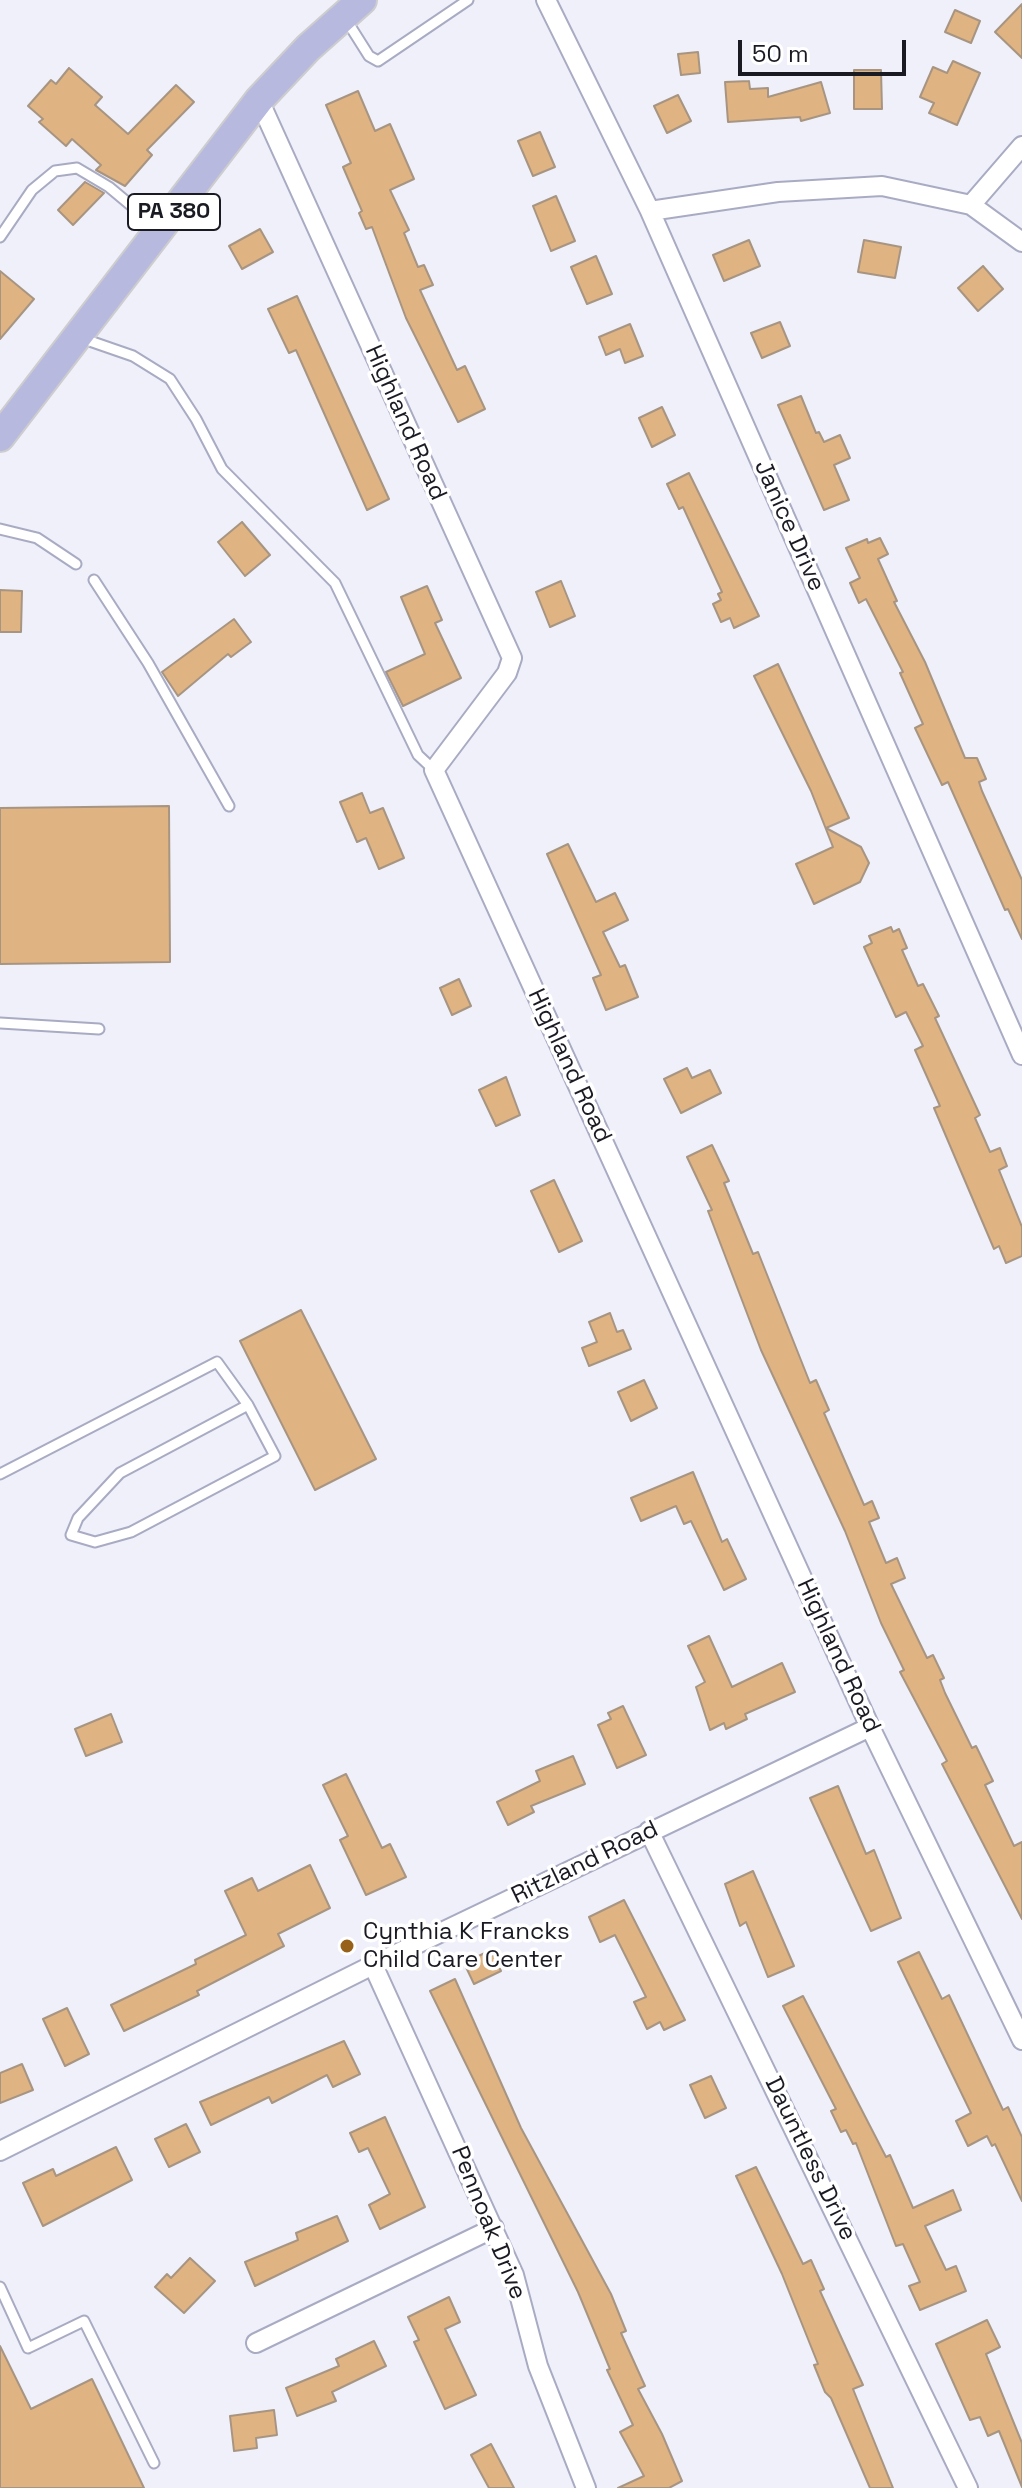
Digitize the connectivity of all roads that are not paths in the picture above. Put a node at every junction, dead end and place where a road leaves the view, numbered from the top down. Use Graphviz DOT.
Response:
graph roads {
  1 [pos="468,0"];
  2 [pos="546,0"];
  3 [pos="353,8"];
  4 [pos="259,100"];
  5 [pos="1022,146"];
  6 [pos="971,205"];
  7 [pos="650,211"];
  8 [pos="160,230"];
  9 [pos="0,237"];
  10 [pos="1022,242"];
  11 [pos="78,337"];
  12 [pos="0,437"];
  13 [pos="0,529"];
  14 [pos="76,564"];
  15 [pos="94,580"];
  16 [pos="434,770"];
  17 [pos="229,806"];
  18 [pos="0,1023"];
  19 [pos="99,1029"];
  20 [pos="1022,1055"];
  21 [pos="248,1405"];
  22 [pos="0,1474"];
  23 [pos="870,1727"];
  24 [pos="649,1831"];
  25 [pos="373,1965"];
  26 [pos="1022,2040"];
  27 [pos="0,2151"];
  28 [pos="494,2228"];
  29 [pos="0,2287"];
  30 [pos="256,2343"];
  31 [pos="154,2463"];
  32 [pos="586,2488"];
  33 [pos="968,2488"];
  1 -- 3 [label="lane"];
  2 -- 7 [label="street, Janice Drive"];
  3 -- 4 [label="main road, PA 380"];
  4 -- 8 [label="main road, PA 380"];
  4 -- 16 [label="street, Highland Road"];
  5 -- 6 [label="street"];
  6 -- 7 [label="street"];
  6 -- 10 [label="street"];
  7 -- 20 [label="street, Janice Drive"];
  8 -- 9 [label="lane"];
  8 -- 11 [label="main road, PA 380"];
  11 -- 12 [label="main road, PA 380"];
  11 -- 16 [label="lane"];
  13 -- 14 [label="lane"];
  15 -- 17 [label="lane"];
  16 -- 23 [label="street, Highland Road"];
  18 -- 19 [label="lane"];
  21 -- 21 [label="lane"];
  21 -- 22 [label="lane"];
  23 -- 24 [label="street, Ritzland Road"];
  23 -- 26 [label="street, Highland Road"];
  24 -- 25 [label="street, Ritzland Road"];
  24 -- 33 [label="street, Dauntless Drive"];
  25 -- 27 [label="street, Ritzland Road"];
  25 -- 28 [label="street, Pennoak Drive"];
  28 -- 30 [label="street"];
  28 -- 32 [label="street, Pennoak Drive"];
  29 -- 31 [label="lane"];
}
